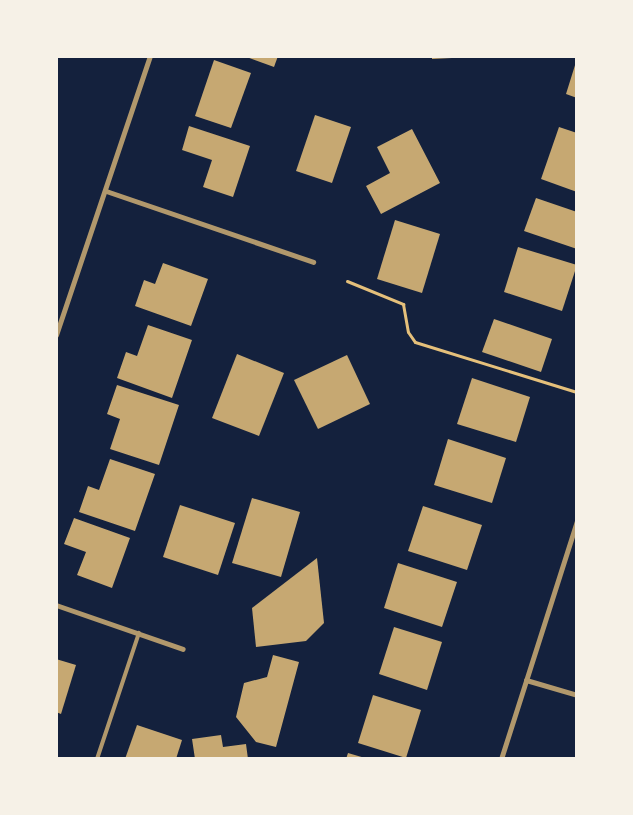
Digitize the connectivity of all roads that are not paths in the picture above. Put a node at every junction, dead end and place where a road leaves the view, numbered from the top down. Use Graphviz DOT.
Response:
graph roads {
  1 [pos="150,56"];
  2 [pos="106,191"];
  3 [pos="313,262"];
  4 [pos="56,336"];
  5 [pos="577,521"];
  6 [pos="56,605"];
  7 [pos="139,633"];
  8 [pos="183,649"];
  9 [pos="526,680"];
  10 [pos="577,694"];
  11 [pos="97,759"];
  12 [pos="500,759"];
  1 -- 2 [label="street"];
  2 -- 3 [label="street"];
  2 -- 4 [label="street"];
  5 -- 9 [label="street"];
  6 -- 7 [label="street"];
  7 -- 8 [label="street"];
  7 -- 11 [label="lane"];
  9 -- 10 [label="street"];
  9 -- 12 [label="street"];
}
